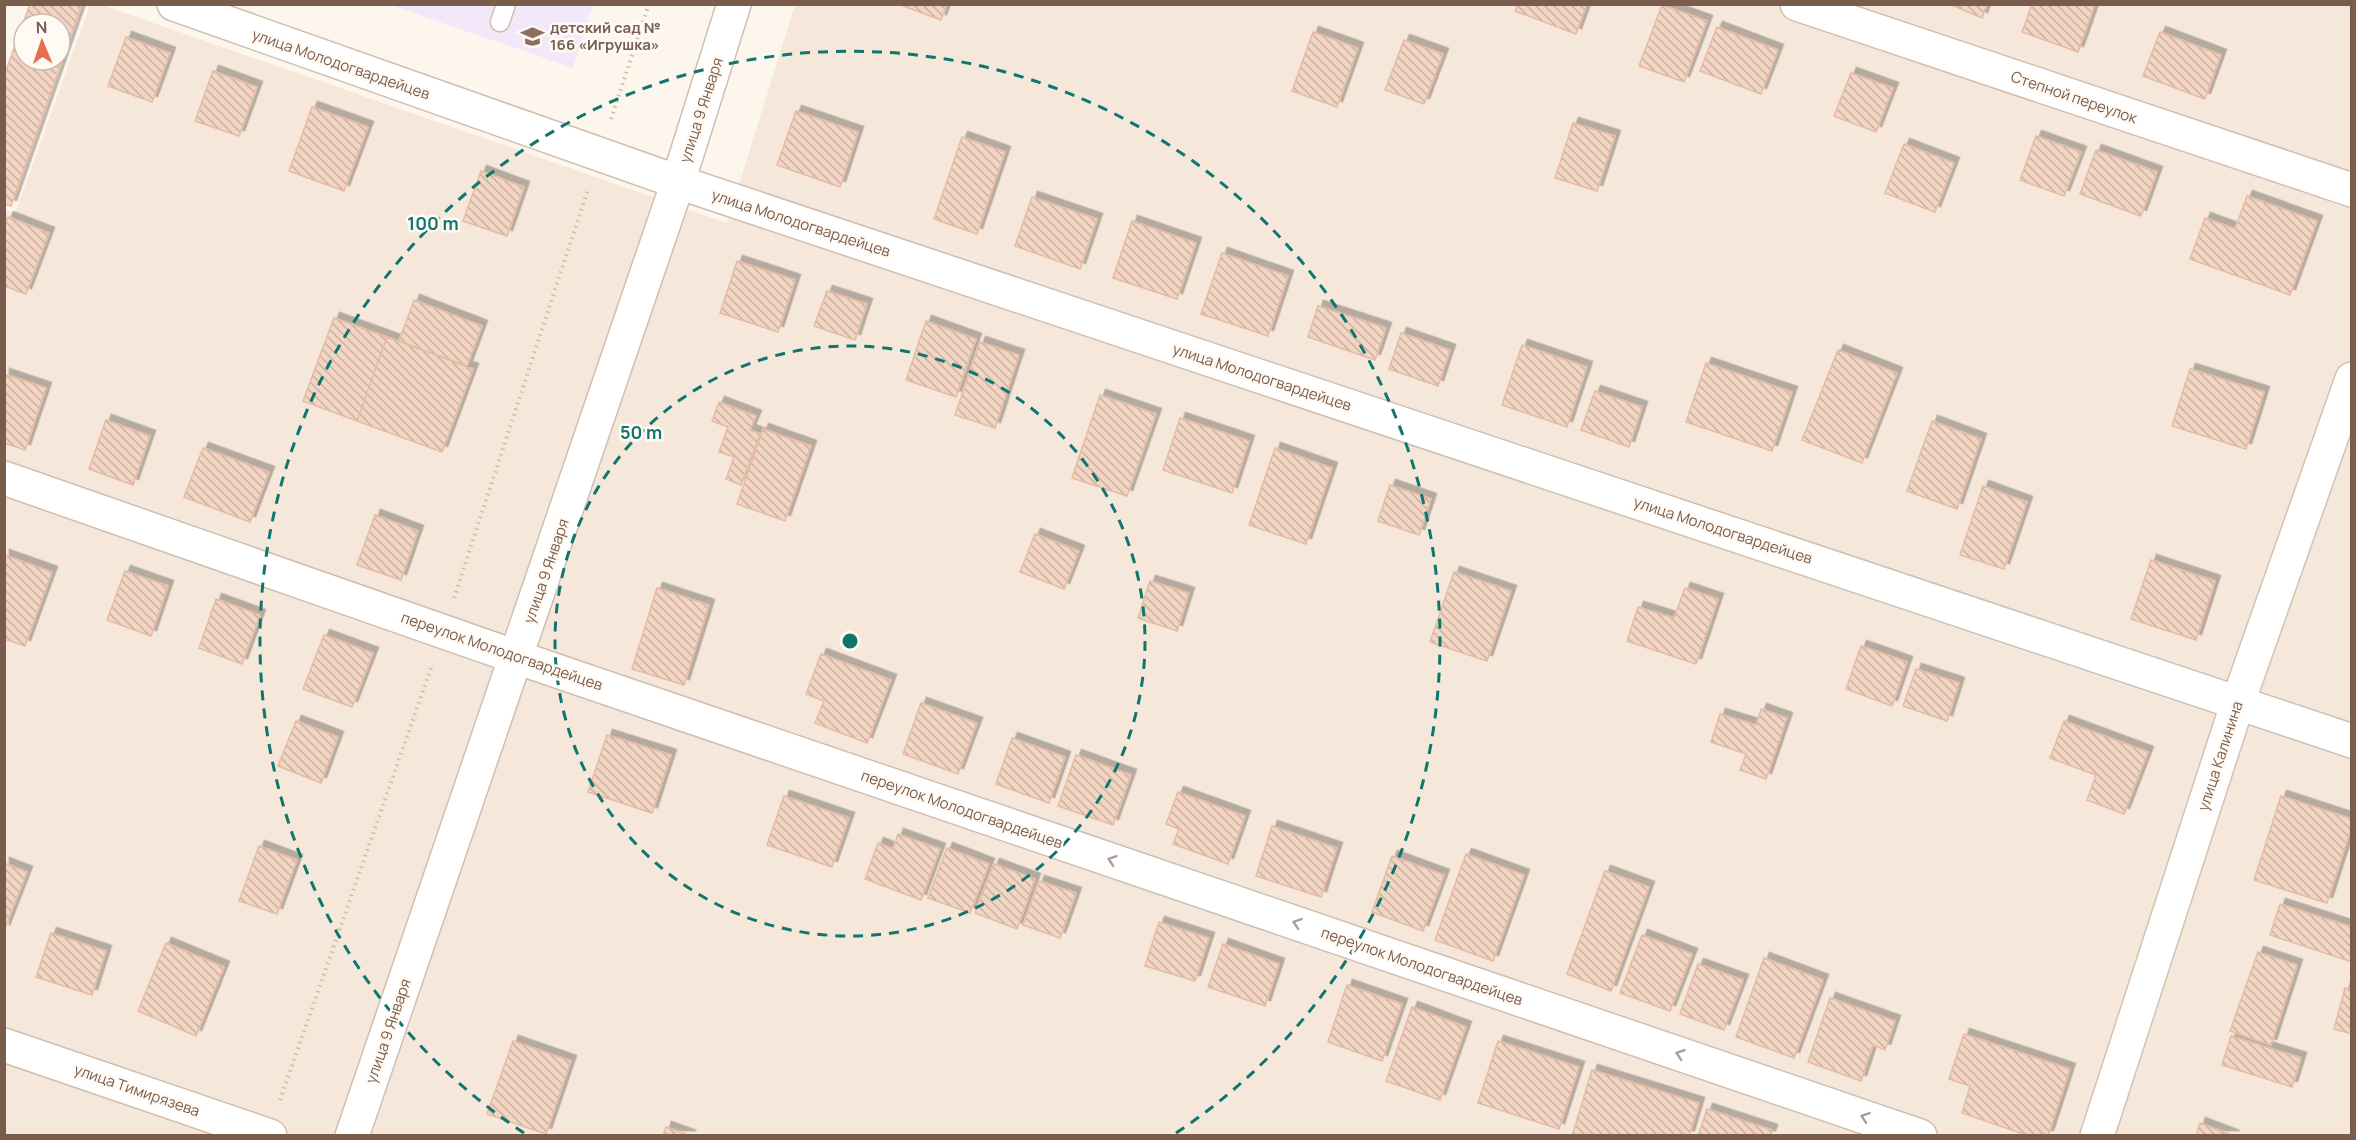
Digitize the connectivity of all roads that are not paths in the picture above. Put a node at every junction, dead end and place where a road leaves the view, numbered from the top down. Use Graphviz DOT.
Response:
graph roads {
  1 [pos="174,4"];
  2 [pos="734,4"];
  3 [pos="1797,4"];
  4 [pos="678,182"];
  5 [pos="2352,190"];
  6 [pos="2352,379"];
  7 [pos="4,478"];
  8 [pos="516,657"];
  9 [pos="2238,702"];
  10 [pos="2352,741"];
  11 [pos="4,1045"];
  12 [pos="269,1135"];
  13 [pos="352,1136"];
  14 [pos="1920,1136"];
  15 [pos="2097,1136"];
  1 -- 4 [label="street, улица Молодогвардейцев"];
  2 -- 4 [label="street, улица 9 Января"];
  3 -- 5 [label="street, Степной переулок"];
  4 -- 8 [label="street, улица 9 Января"];
  4 -- 9 [label="street, улица Молодогвардейцев"];
  6 -- 9 [label="street, улица Калинина"];
  7 -- 8 [label="street, переулок Молодогвардейцев"];
  8 -- 13 [label="street, улица 9 Января"];
  14 -- 8 [label="street, переулок Молодогвардейцев, one-way"];
  9 -- 10 [label="street, улица Молодогвардейцев"];
  9 -- 15 [label="street, улица Калинина"];
  11 -- 12 [label="street, улица Тимирязева"];
}
